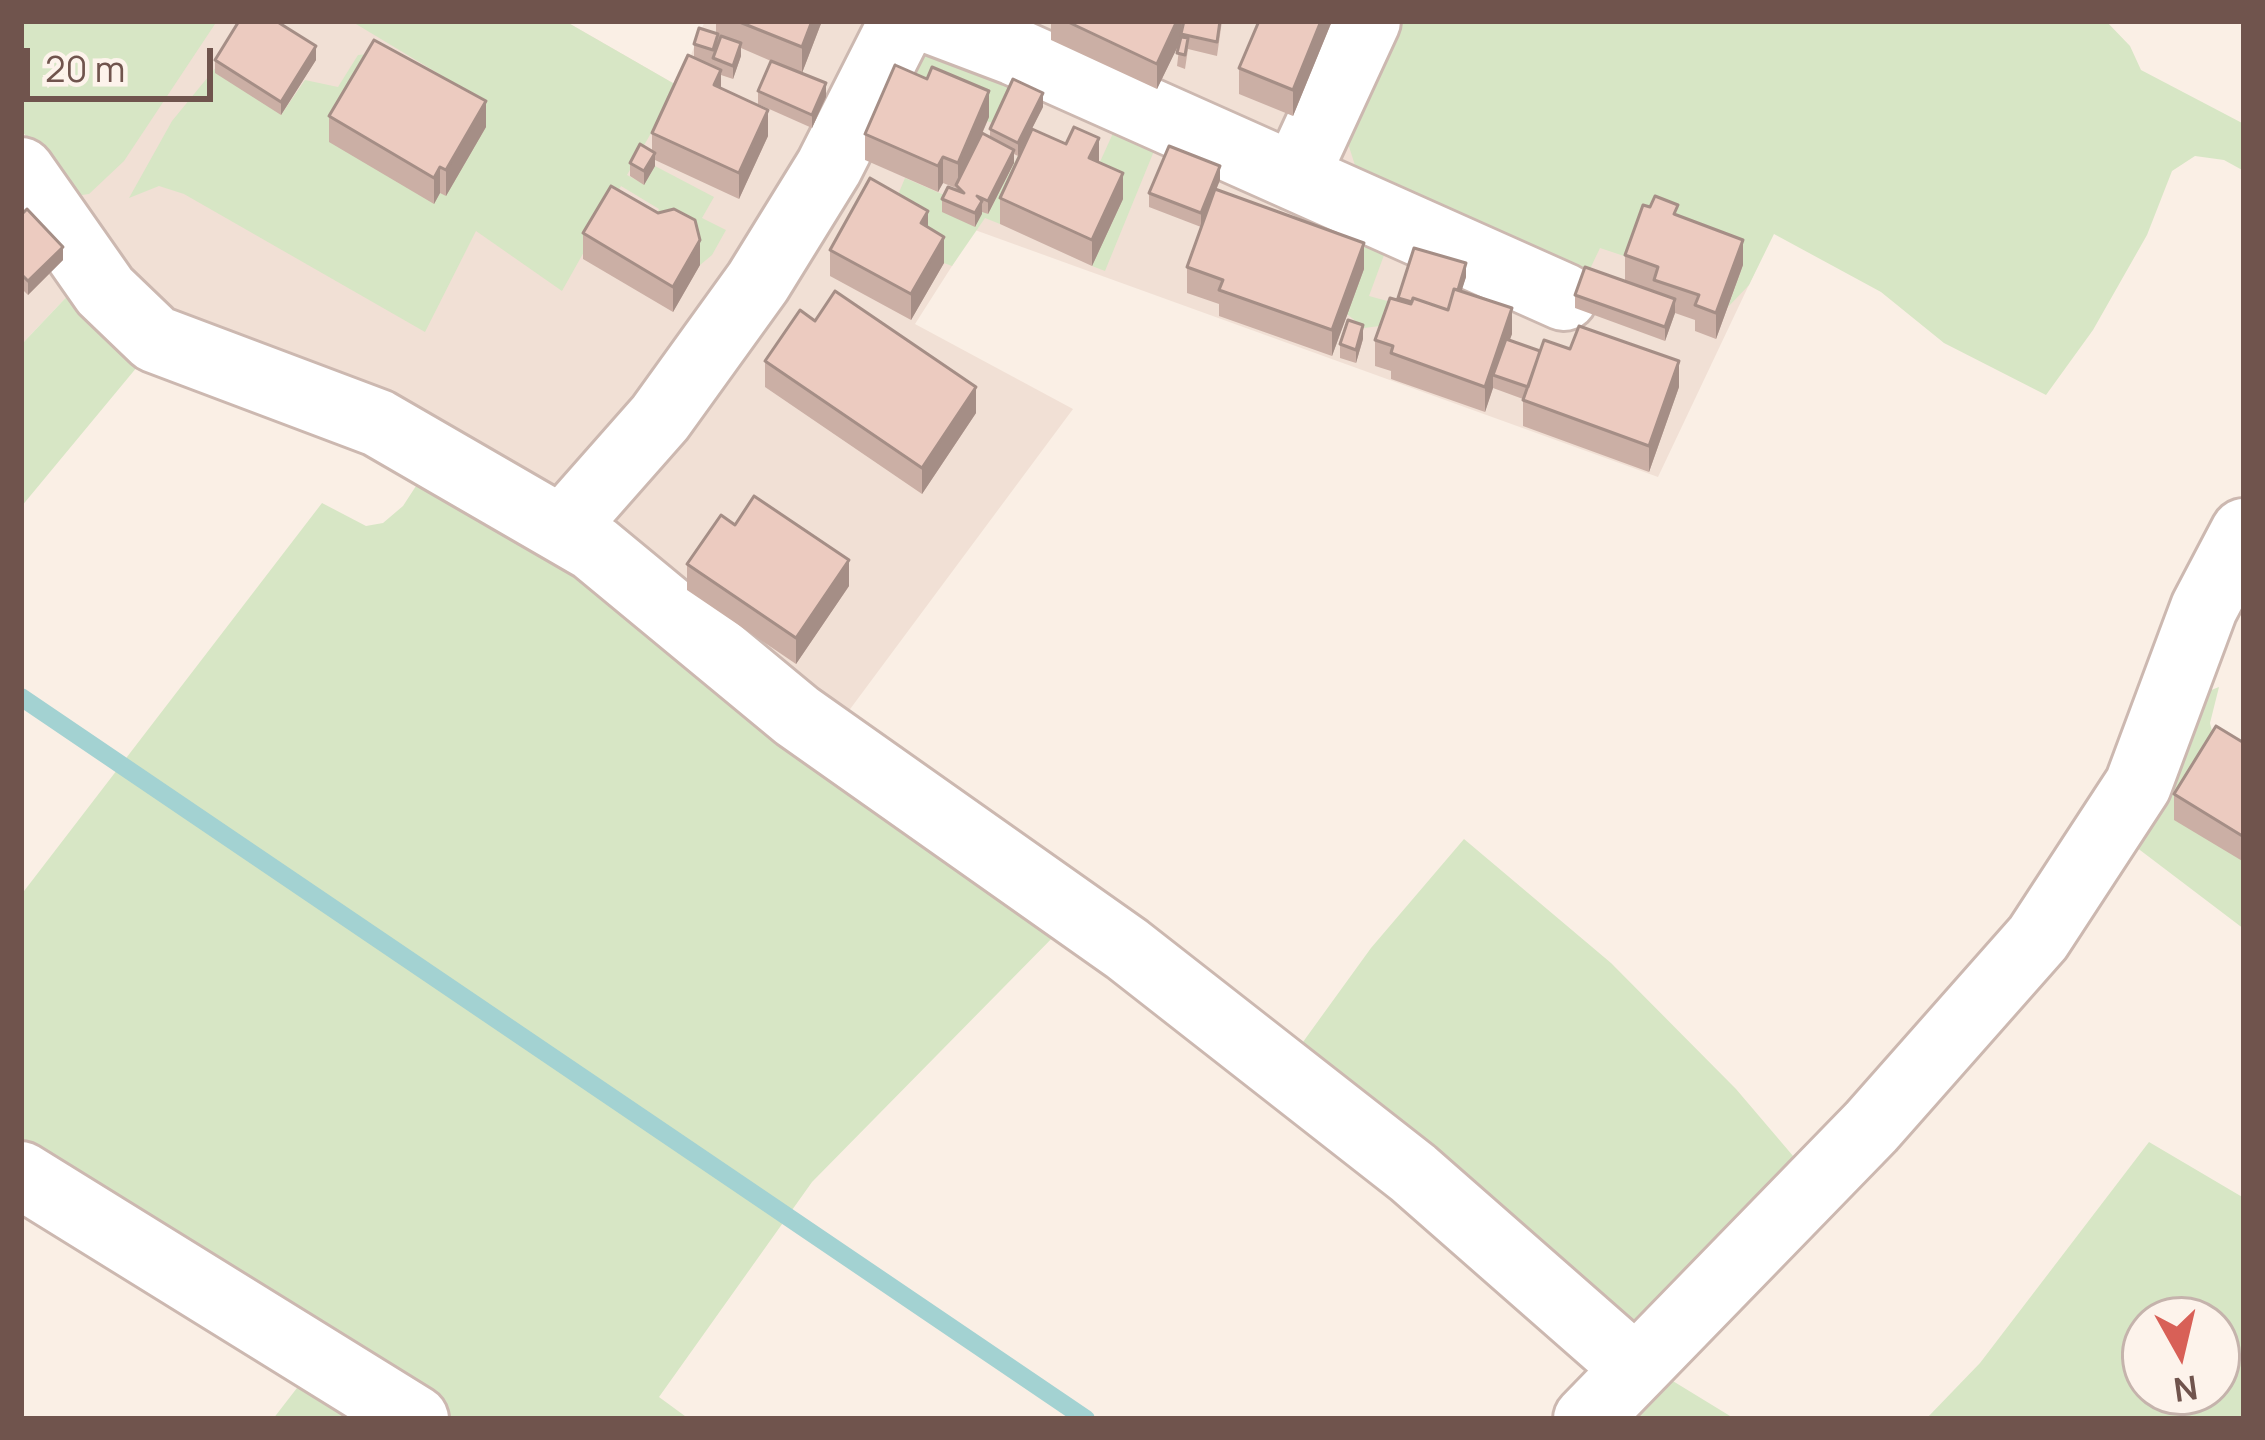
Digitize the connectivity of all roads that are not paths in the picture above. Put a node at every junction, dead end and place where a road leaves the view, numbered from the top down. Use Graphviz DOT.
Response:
graph roads {
  1 [pos="903,21"];
  2 [pos="933,21"];
  3 [pos="1367,21"];
  4 [pos="21,171"];
  5 [pos="1294,177"];
  6 [pos="1564,297"];
  7 [pos="563,528"];
  8 [pos="2244,532"];
  9 [pos="21,1174"];
  10 [pos="1634,1367"];
  11 [pos="415,1419"];
  12 [pos="1587,1419"];
  1 -- 7 [label="street"];
  2 -- 5 [label="street"];
  3 -- 5 [label="street"];
  4 -- 7 [label="street"];
  5 -- 6 [label="street"];
  7 -- 10 [label="street"];
  8 -- 10 [label="street"];
  9 -- 11 [label="street"];
  10 -- 12 [label="street"];
}
